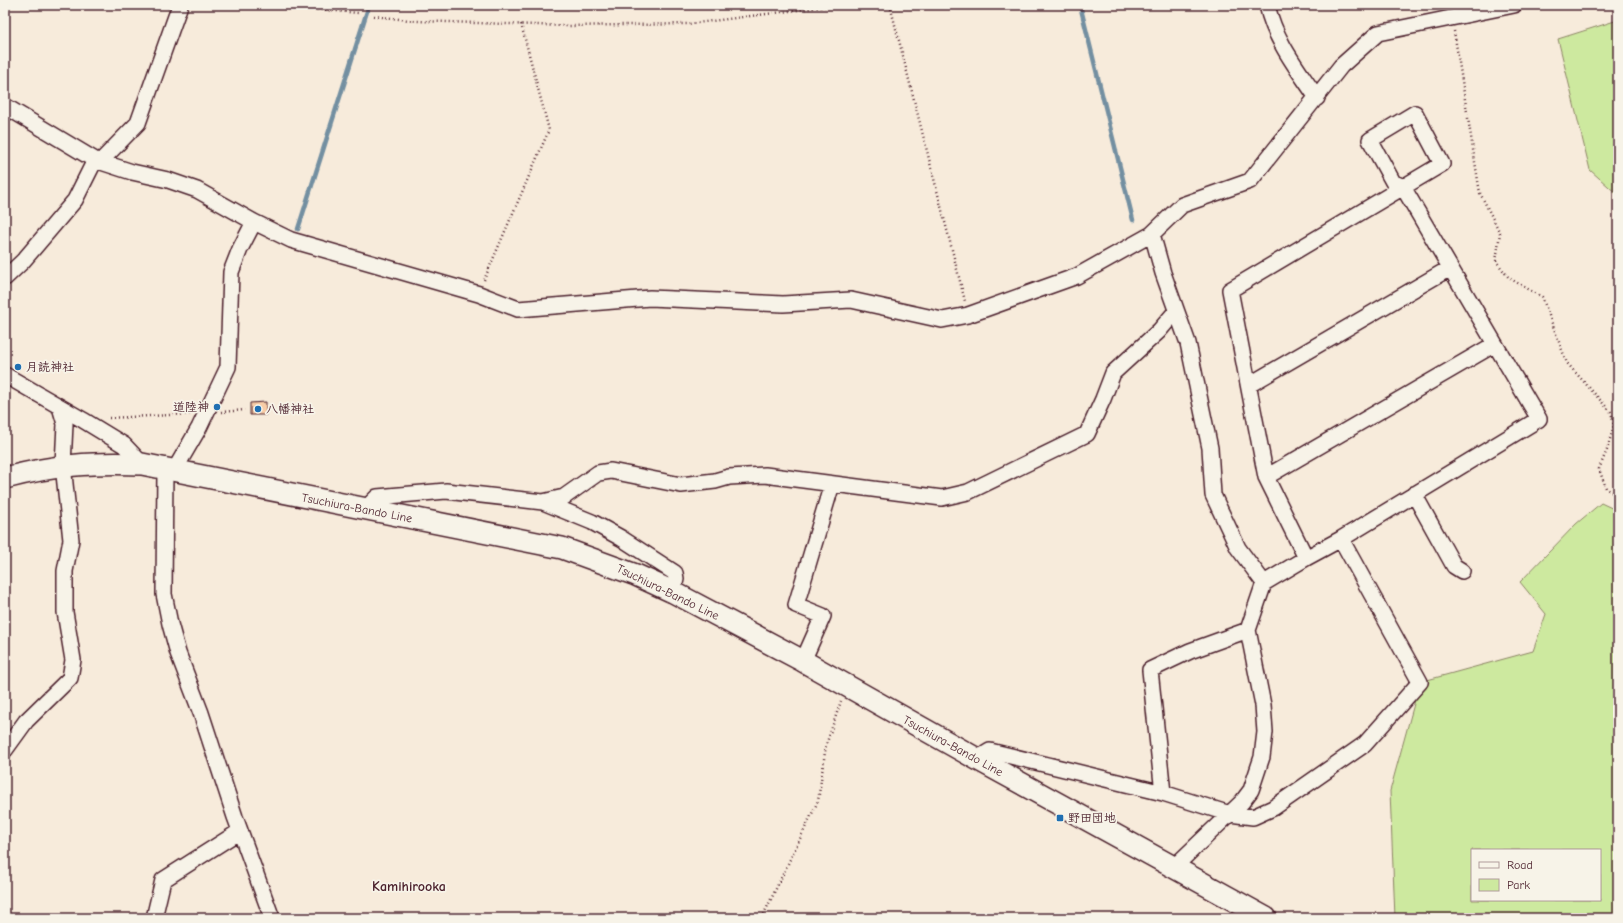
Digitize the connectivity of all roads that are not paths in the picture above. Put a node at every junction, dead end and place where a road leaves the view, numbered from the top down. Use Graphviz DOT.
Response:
graph roads {
  1 [pos="180,5"];
  2 [pos="1267,5"];
  3 [pos="1514,5"];
  4 [pos="1317,98"];
  5 [pos="5,106"];
  6 [pos="98,160"];
  7 [pos="1403,188"];
  8 [pos="254,222"];
  9 [pos="1152,234"];
  10 [pos="1450,268"];
  11 [pos="5,278"];
  12 [pos="1176,310"];
  13 [pos="1495,344"];
  14 [pos="5,376"];
  15 [pos="1249,385"];
  16 [pos="60,407"];
  17 [pos="142,464"];
  18 [pos="63,465"];
  19 [pos="170,470"];
  20 [pos="1266,477"];
  21 [pos="5,478"];
  22 [pos="832,484"];
  23 [pos="1414,494"];
  24 [pos="543,502"];
  25 [pos="364,510"];
  26 [pos="1341,539"];
  27 [pos="1306,558"];
  28 [pos="1462,571"];
  29 [pos="1264,583"];
  30 [pos="673,592"];
  31 [pos="1248,630"];
  32 [pos="803,661"];
  33 [pos="5,750"];
  34 [pos="977,759"];
  35 [pos="1163,793"];
  36 [pos="1230,814"];
  37 [pos="240,831"];
  38 [pos="1174,867"];
  39 [pos="154,918"];
  40 [pos="272,918"];
  41 [pos="1266,918"];
  1 -- 6 [label="street"];
  2 -- 4 [label="street"];
  3 -- 4 [label="street"];
  4 -- 9 [label="street"];
  5 -- 6 [label="street"];
  6 -- 8 [label="street"];
  6 -- 11 [label="street"];
  7 -- 7 [label="street"];
  7 -- 10 [label="street"];
  7 -- 15 [label="street"];
  8 -- 9 [label="street"];
  8 -- 19 [label="street"];
  9 -- 12 [label="street"];
  10 -- 13 [label="street"];
  10 -- 15 [label="street"];
  12 -- 22 [label="street"];
  12 -- 29 [label="street"];
  13 -- 20 [label="street"];
  13 -- 23 [label="street"];
  14 -- 16 [label="street"];
  15 -- 20 [label="street"];
  16 -- 17 [label="street"];
  16 -- 18 [label="street"];
  17 -- 18 [label="main road, Tsuchiura-Bando Line"];
  17 -- 19 [label="main road, Tsuchiura-Bando Line"];
  18 -- 21 [label="main road, Tsuchiura-Bando Line"];
  18 -- 33 [label="street"];
  19 -- 25 [label="main road, Tsuchiura-Bando Line"];
  19 -- 37 [label="street"];
  20 -- 27 [label="street"];
  22 -- 24 [label="street"];
  22 -- 32 [label="street"];
  23 -- 26 [label="street"];
  23 -- 28 [label="street"];
  24 -- 25 [label="street"];
  24 -- 30 [label="street"];
  25 -- 30 [label="main road, Tsuchiura-Bando Line"];
  26 -- 27 [label="street"];
  26 -- 36 [label="street"];
  27 -- 29 [label="street"];
  29 -- 31 [label="street"];
  30 -- 32 [label="main road, Tsuchiura-Bando Line"];
  31 -- 35 [label="street"];
  31 -- 36 [label="street"];
  32 -- 34 [label="main road, Tsuchiura-Bando Line"];
  34 -- 35 [label="street"];
  34 -- 38 [label="main road, Tsuchiura-Bando Line"];
  35 -- 36 [label="street"];
  36 -- 38 [label="street"];
  37 -- 39 [label="street"];
  37 -- 40 [label="street"];
  38 -- 41 [label="main road, Tsuchiura-Bando Line"];
}
